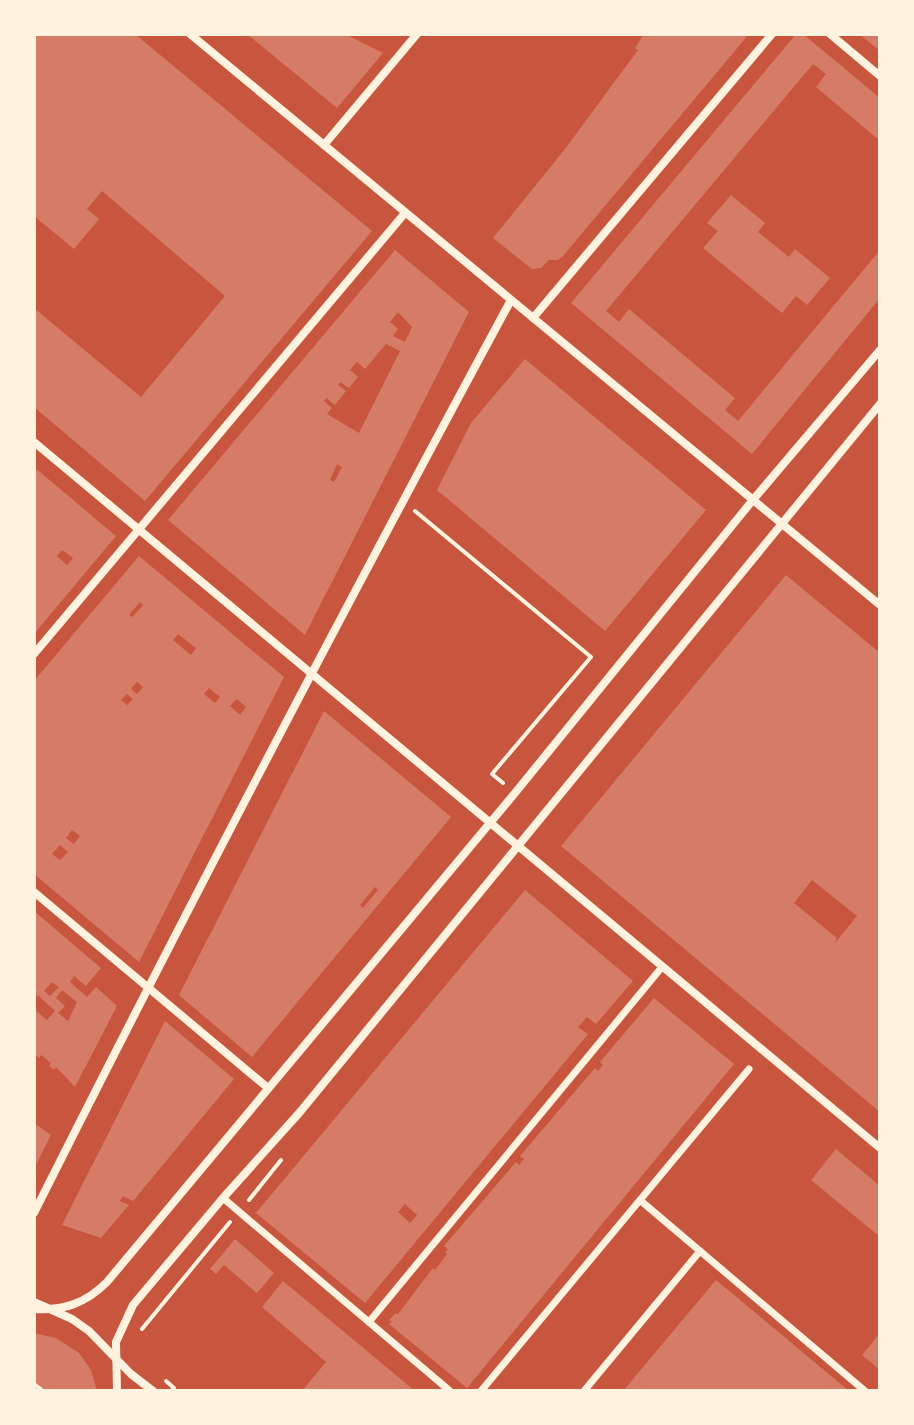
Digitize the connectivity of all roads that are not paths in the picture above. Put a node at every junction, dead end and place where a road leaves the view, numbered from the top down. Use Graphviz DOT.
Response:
graph roads {
  1 [pos="190,34"];
  2 [pos="417,34"];
  3 [pos="772,34"];
  4 [pos="830,34"];
  5 [pos="880,76"];
  6 [pos="324,145"];
  7 [pos="405,213"];
  8 [pos="511,300"];
  9 [pos="533,318"];
  10 [pos="880,350"];
  11 [pos="880,404"];
  12 [pos="34,442"];
  13 [pos="752,501"];
  14 [pos="781,524"];
  15 [pos="138,528"];
  16 [pos="880,605"];
  17 [pos="34,654"];
  18 [pos="312,674"];
  19 [pos="490,823"];
  20 [pos="517,844"];
  21 [pos="34,892"];
  22 [pos="662,967"];
  23 [pos="148,986"];
  24 [pos="749,1069"];
  25 [pos="268,1088"];
  26 [pos="880,1148"];
  27 [pos="223,1198"];
  28 [pos="641,1201"];
  29 [pos="34,1213"];
  30 [pos="700,1251"];
  31 [pos="34,1302"];
  32 [pos="34,1309"];
  33 [pos="52,1310"];
  34 [pos="369,1322"];
  35 [pos="115,1359"];
  36 [pos="117,1391"];
  37 [pos="153,1391"];
  38 [pos="450,1391"];
  39 [pos="481,1391"];
  40 [pos="584,1391"];
  41 [pos="865,1391"];
  1 -- 6 [label="street"];
  2 -- 6 [label="street"];
  3 -- 9 [label="street"];
  4 -- 5 [label="street"];
  6 -- 7 [label="street"];
  7 -- 8 [label="street"];
  7 -- 15 [label="street"];
  8 -- 9 [label="street"];
  8 -- 18 [label="street"];
  9 -- 13 [label="street"];
  10 -- 13 [label="street"];
  11 -- 14 [label="street"];
  12 -- 15 [label="street"];
  13 -- 14 [label="street"];
  13 -- 19 [label="street"];
  14 -- 16 [label="street"];
  14 -- 20 [label="street"];
  15 -- 17 [label="street"];
  15 -- 18 [label="street"];
  18 -- 19 [label="street"];
  18 -- 23 [label="street"];
  19 -- 20 [label="street"];
  19 -- 25 [label="street"];
  20 -- 22 [label="street"];
  20 -- 27 [label="street"];
  21 -- 23 [label="street"];
  22 -- 26 [label="street"];
  22 -- 34 [label="street"];
  23 -- 25 [label="street"];
  23 -- 29 [label="street"];
  24 -- 28 [label="street"];
  25 -- 33 [label="street"];
  27 -- 34 [label="street"];
  27 -- 35 [label="street"];
  28 -- 30 [label="street"];
  28 -- 39 [label="street"];
  30 -- 40 [label="street"];
  30 -- 41 [label="street"];
  31 -- 33 [label="street"];
  32 -- 33 [label="street"];
  33 -- 35 [label="street"];
  34 -- 38 [label="street"];
  35 -- 36 [label="street"];
  35 -- 37 [label="street"];
}
